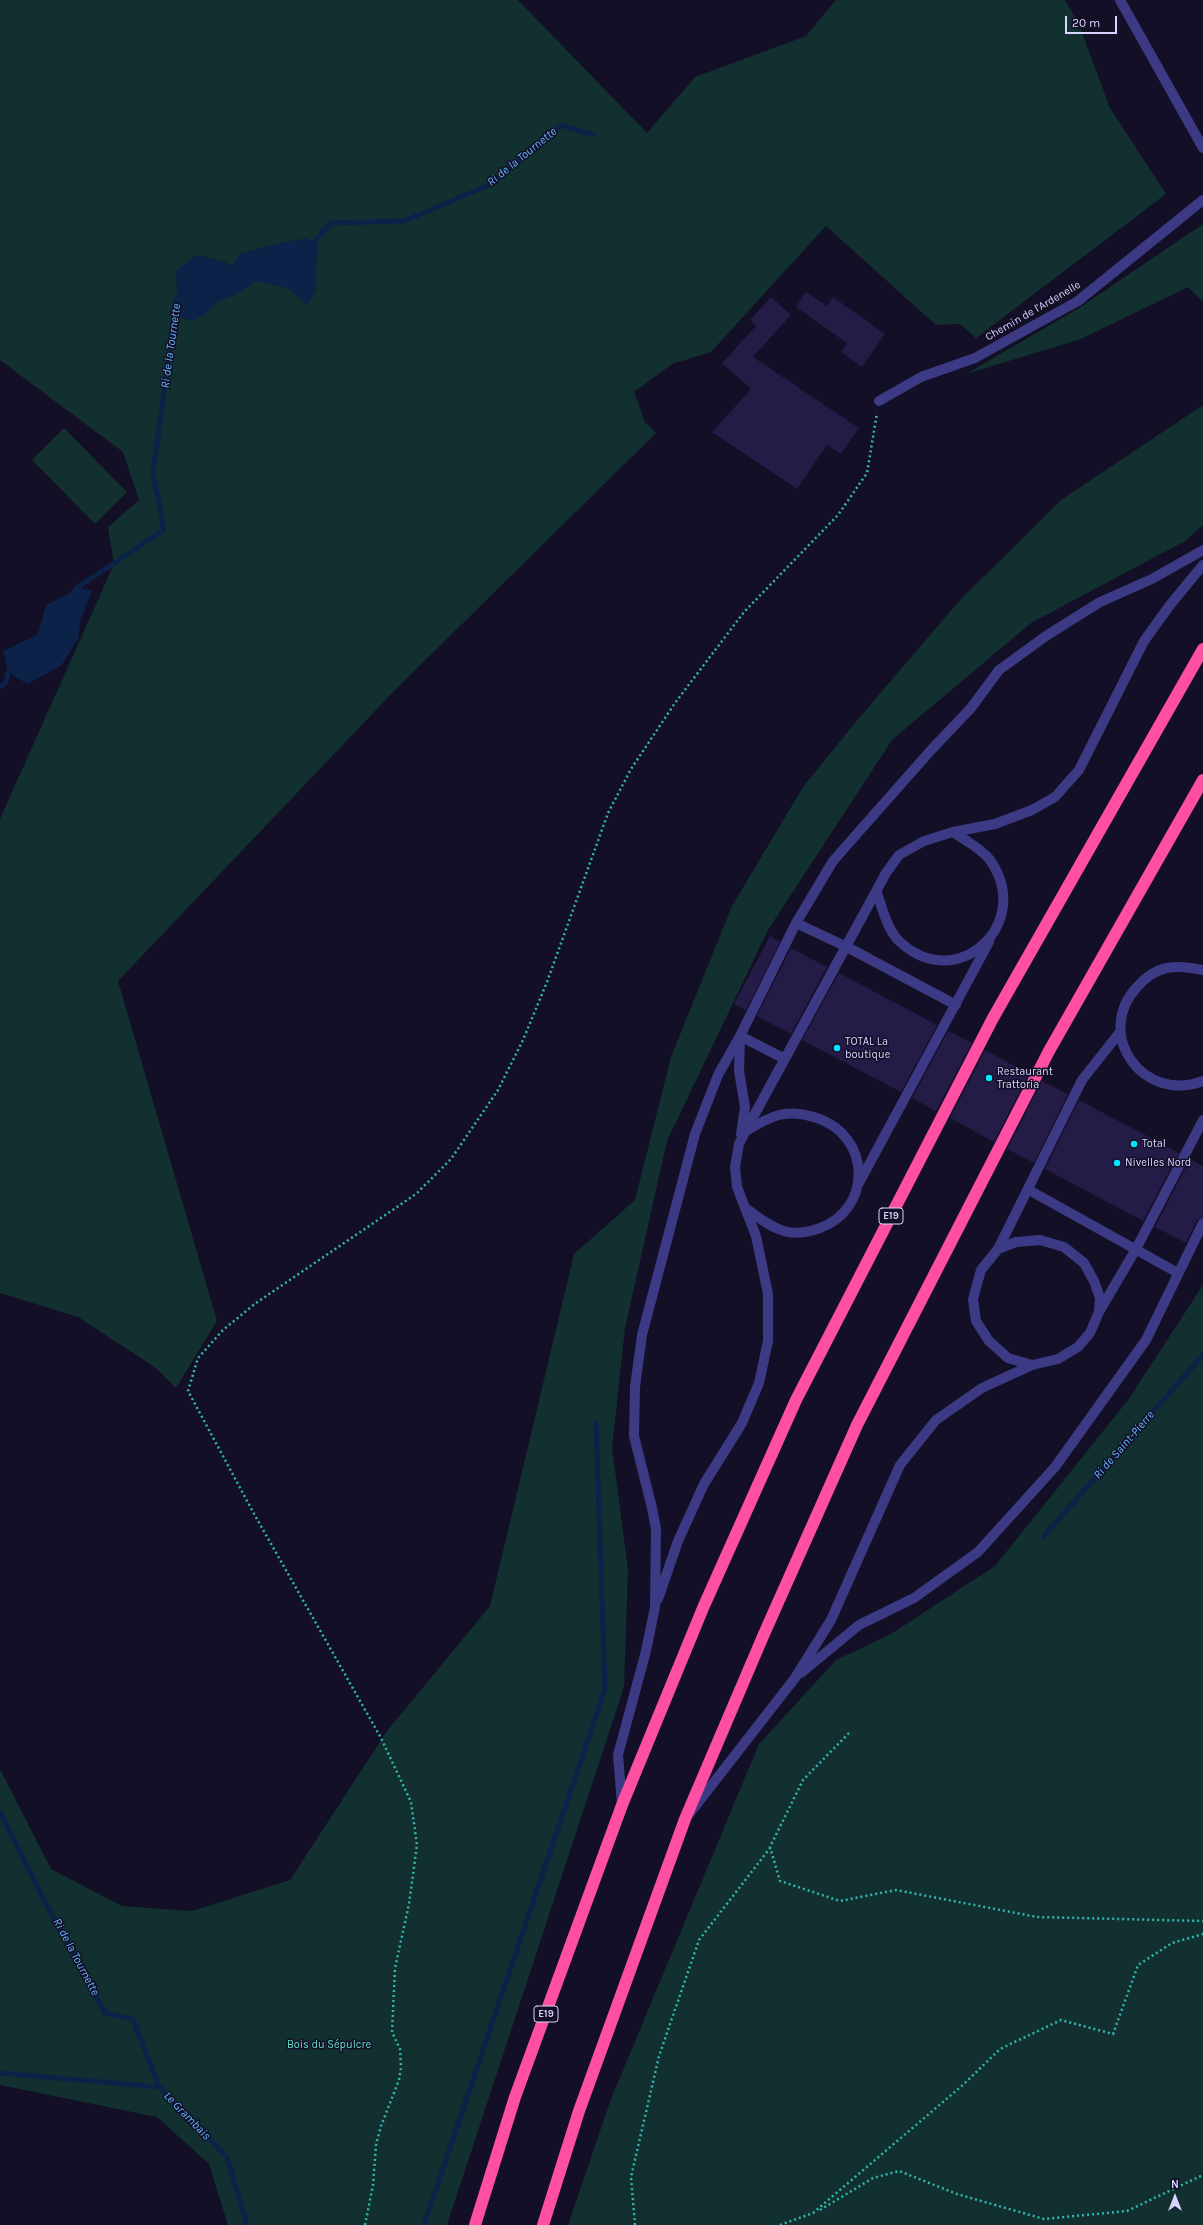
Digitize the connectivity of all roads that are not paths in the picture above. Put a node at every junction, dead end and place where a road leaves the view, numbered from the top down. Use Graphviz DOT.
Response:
graph roads {
  1 [pos="1120,0"];
  2 [pos="1203,148"];
  3 [pos="1203,200"];
  4 [pos="879,401"];
  5 [pos="1203,550"];
  6 [pos="1203,565"];
  7 [pos="1203,649"];
  8 [pos="1203,780"];
  9 [pos="954,832"];
  10 [pos="877,893"];
  11 [pos="796,923"];
  12 [pos="991,938"];
  13 [pos="847,948"];
  14 [pos="1203,970"];
  15 [pos="956,1005"];
  16 [pos="1120,1032"];
  17 [pos="740,1036"];
  18 [pos="785,1059"];
  19 [pos="1203,1082"];
  20 [pos="1203,1120"];
  21 [pos="745,1132"];
  22 [pos="1199,1138"];
  23 [pos="739,1144"];
  24 [pos="858,1185"];
  25 [pos="1029,1190"];
  26 [pos="743,1206"];
  27 [pos="1203,1223"];
  28 [pos="998,1249"];
  29 [pos="1136,1249"];
  30 [pos="1178,1273"];
  31 [pos="1099,1312"];
  32 [pos="1032,1365"];
  33 [pos="655,1607"];
  34 [pos="795,1678"];
  35 [pos="622,1805"];
  36 [pos="685,1819"];
  37 [pos="475,2225"];
  38 [pos="543,2225"];
  1 -- 2 [label="street"];
  3 -- 4 [label="street, Chemin de l'Ardenelle"];
  5 -- 11 [label="street"];
  6 -- 9 [label="street"];
  7 -- 35 [label="highway, E19"];
  8 -- 36 [label="highway"];
  9 -- 10 [label="street"];
  9 -- 12 [label="street"];
  10 -- 12 [label="street"];
  10 -- 13 [label="street"];
  11 -- 13 [label="street"];
  11 -- 17 [label="street"];
  12 -- 15 [label="street"];
  13 -- 15 [label="street"];
  13 -- 18 [label="street"];
  14 -- 16 [label="street"];
  15 -- 24 [label="street"];
  16 -- 19 [label="street"];
  16 -- 25 [label="street"];
  17 -- 18 [label="street"];
  17 -- 23 [label="street"];
  17 -- 33 [label="street"];
  18 -- 21 [label="street"];
  20 -- 22 [label="street"];
  21 -- 23 [label="street"];
  21 -- 24 [label="street"];
  22 -- 29 [label="street"];
  23 -- 26 [label="street"];
  24 -- 26 [label="street"];
  25 -- 28 [label="street"];
  25 -- 29 [label="street"];
  26 -- 33 [label="street"];
  27 -- 30 [label="street"];
  28 -- 31 [label="street"];
  28 -- 32 [label="street"];
  29 -- 30 [label="street"];
  29 -- 31 [label="street"];
  30 -- 34 [label="street"];
  31 -- 32 [label="street"];
  32 -- 34 [label="street"];
  33 -- 35 [label="street"];
  34 -- 36 [label="street"];
  35 -- 37 [label="highway, E19"];
  36 -- 38 [label="highway"];
}
